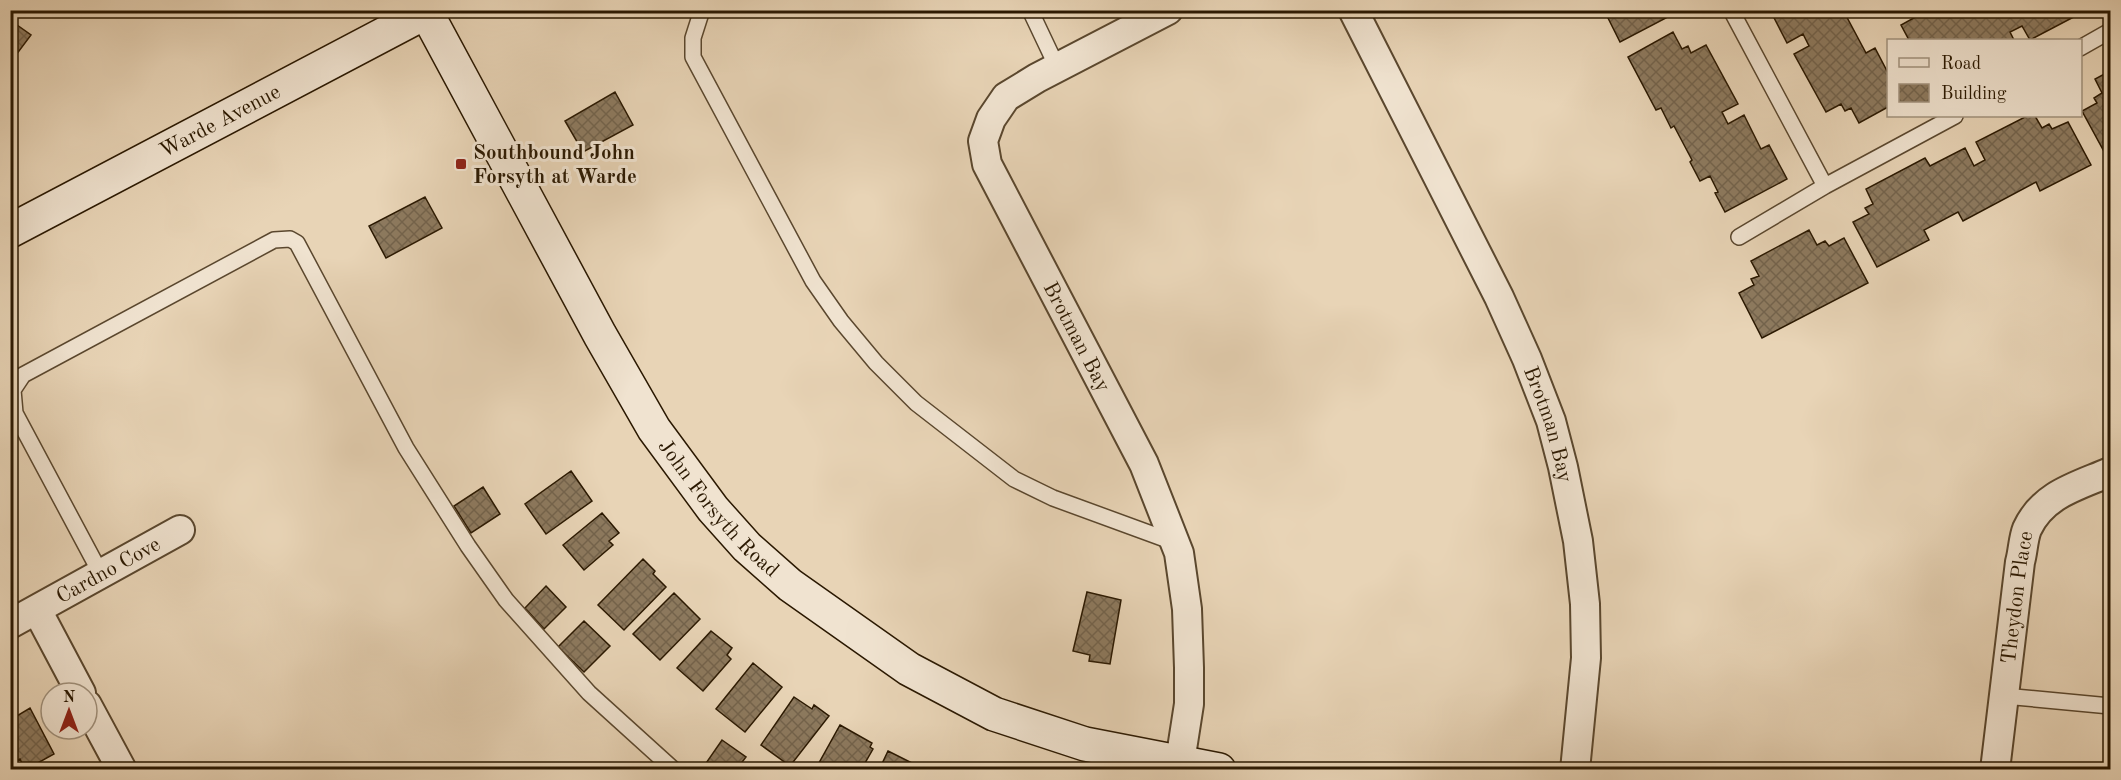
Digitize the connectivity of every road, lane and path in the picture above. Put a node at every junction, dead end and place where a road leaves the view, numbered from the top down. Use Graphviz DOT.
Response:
graph roads {
  1 [pos="705,10"];
  2 [pos="1029,10"];
  3 [pos="1168,10"];
  4 [pos="1353,10"];
  5 [pos="1731,10"];
  6 [pos="427,11"];
  7 [pos="2110,31"];
  8 [pos="2082,47"];
  9 [pos="1057,67"];
  10 [pos="1953,117"];
  11 [pos="1825,186"];
  12 [pos="10,231"];
  13 [pos="1739,237"];
  14 [pos="2110,472"];
  15 [pos="180,531"];
  16 [pos="1176,543"];
  17 [pos="101,574"];
  18 [pos="37,610"];
  19 [pos="10,624"];
  20 [pos="75,681"];
  21 [pos="2004,696"];
  22 [pos="2110,706"];
  23 [pos="99,727"];
  24 [pos="1179,766"];
  25 [pos="122,770"];
  26 [pos="674,770"];
  27 [pos="1219,770"];
  28 [pos="1575,770"];
  29 [pos="1995,770"];
  1 -- 16 [label="lane"];
  2 -- 9 [label="lane"];
  3 -- 9 [label="street, Brotman Bay"];
  4 -- 28 [label="street, Brotman Bay"];
  5 -- 11 [label="lane"];
  6 -- 12 [label="street, Warde Avenue"];
  6 -- 24 [label="street, John Forsyth Road"];
  7 -- 8 [label="lane"];
  9 -- 16 [label="street, Brotman Bay"];
  10 -- 11 [label="lane"];
  11 -- 13 [label="lane"];
  14 -- 21 [label="street, Theydon Place"];
  15 -- 17 [label="street, Cardno Cove"];
  16 -- 24 [label="street, Brotman Bay"];
  17 -- 18 [label="street, Cardno Cove"];
  17 -- 26 [label="lane"];
  18 -- 19 [label="street, Cardno Cove"];
  18 -- 20 [label="street"];
  21 -- 22 [label="lane"];
  21 -- 29 [label="street, Theydon Place"];
  23 -- 25 [label="street"];
  24 -- 27 [label="street, John Forsyth Road"];
}
